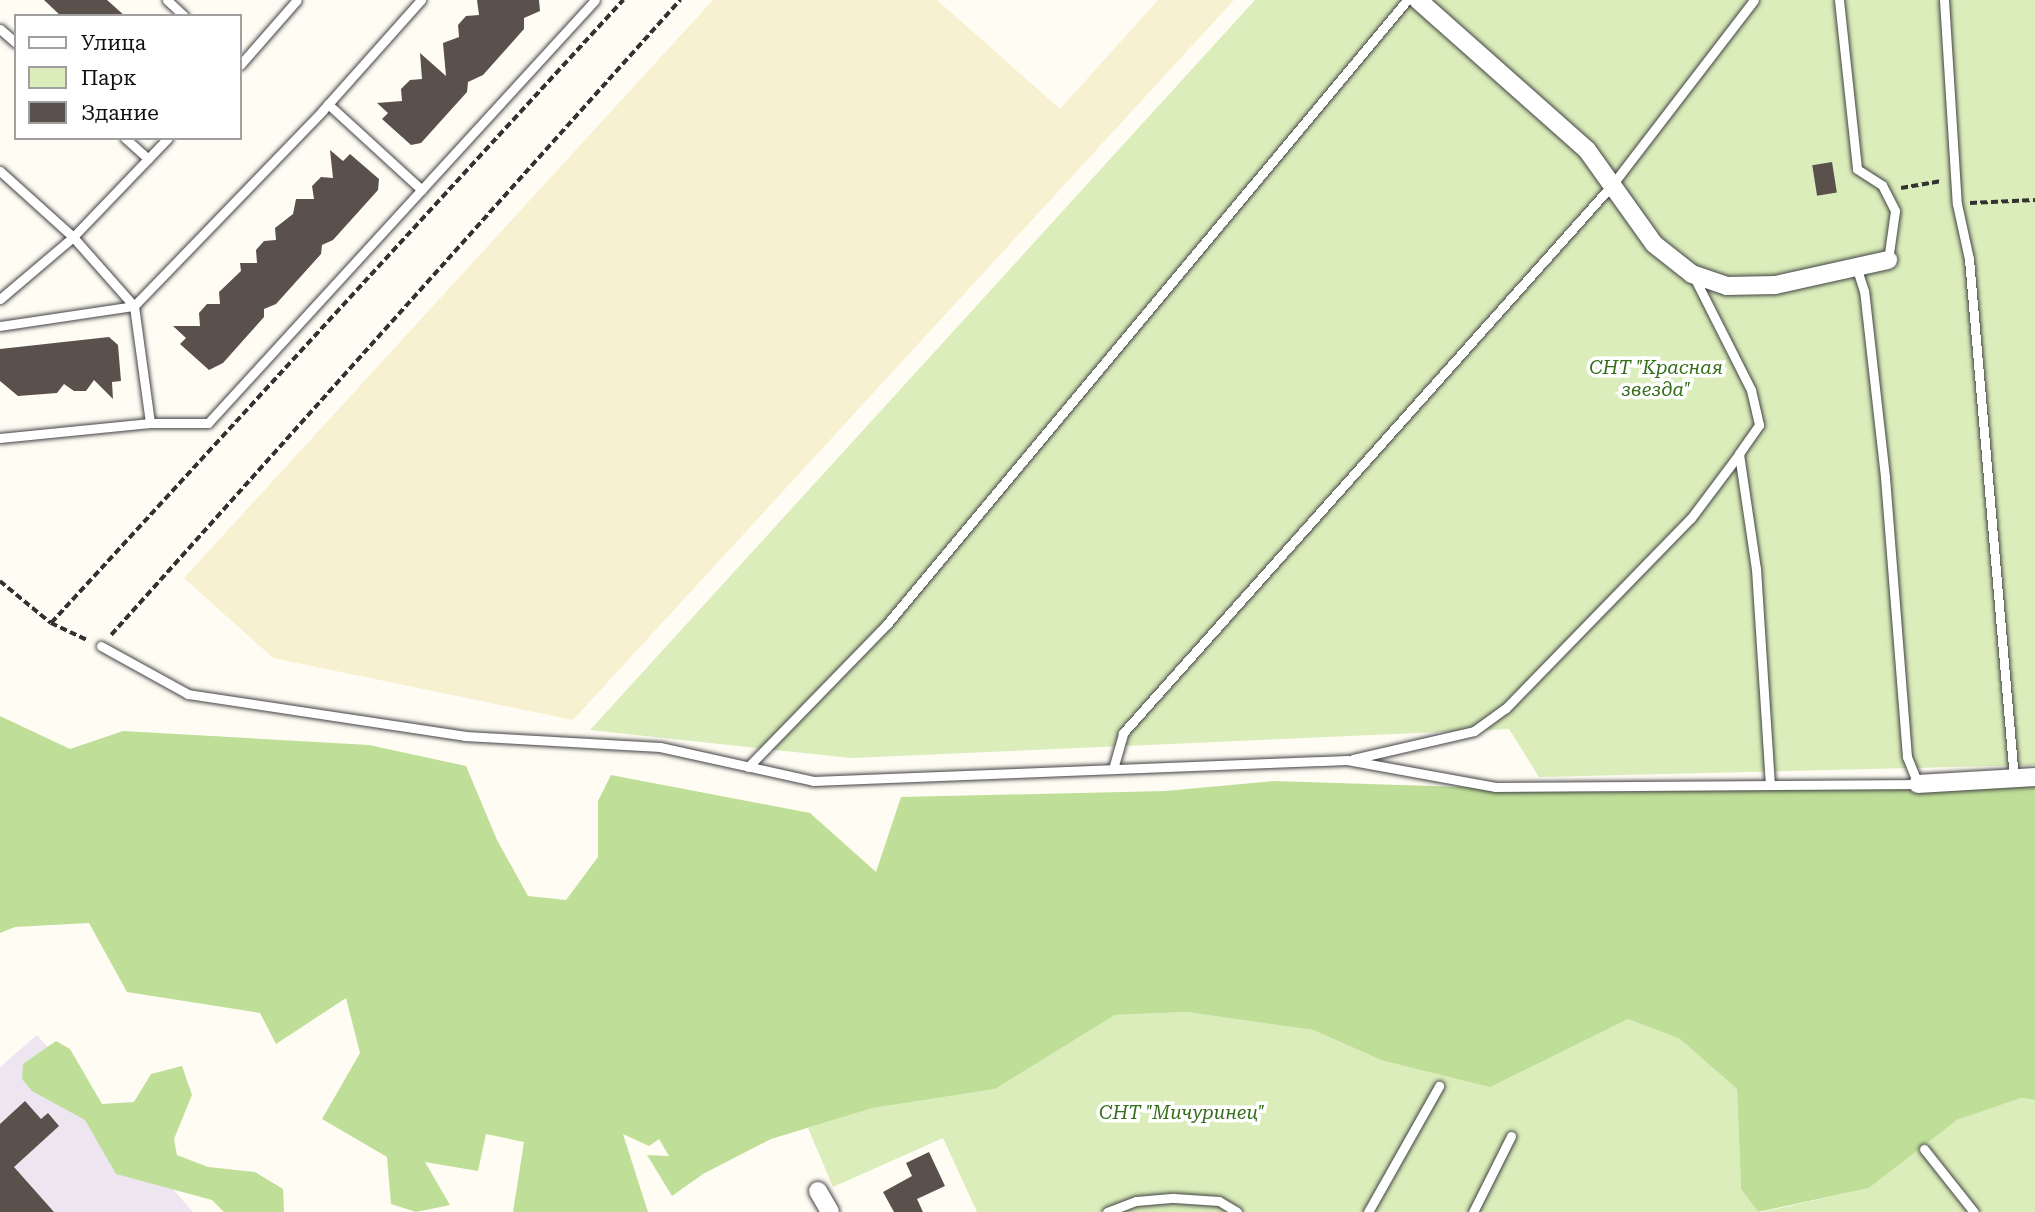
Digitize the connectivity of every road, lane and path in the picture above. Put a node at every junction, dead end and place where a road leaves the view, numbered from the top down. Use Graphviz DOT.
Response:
graph roads {
  1 [pos="167,0"];
  2 [pos="297,0"];
  3 [pos="421,0"];
  4 [pos="595,0"];
  5 [pos="622,0"];
  6 [pos="680,0"];
  7 [pos="1406,0"];
  8 [pos="1418,0"];
  9 [pos="1754,0"];
  10 [pos="1839,0"];
  11 [pos="1944,0"];
  12 [pos="182,14"];
  13 [pos="0,29"];
  14 [pos="14,41"];
  15 [pos="242,63"];
  16 [pos="328,104"];
  17 [pos="127,140"];
  18 [pos="166,140"];
  19 [pos="148,159"];
  20 [pos="0,171"];
  21 [pos="1955,179"];
  22 [pos="1612,184"];
  23 [pos="1881,185"];
  24 [pos="422,190"];
  25 [pos="2035,200"];
  26 [pos="1957,204"];
  27 [pos="73,237"];
  28 [pos="1888,260"];
  29 [pos="1856,267"];
  30 [pos="1692,274"];
  31 [pos="0,299"];
  32 [pos="134,306"];
  33 [pos="0,326"];
  34 [pos="150,423"];
  35 [pos="0,438"];
  36 [pos="1739,454"];
  37 [pos="0,581"];
  38 [pos="51,623"];
  39 [pos="101,646"];
  40 [pos="1348,760"];
  41 [pos="748,766"];
  42 [pos="1113,769"];
  43 [pos="2035,778"];
  44 [pos="2014,779"];
  45 [pos="1917,784"];
  46 [pos="1770,785"];
  47 [pos="1439,1086"];
  48 [pos="1511,1136"];
  49 [pos="1924,1149"];
  50 [pos="818,1191"];
  51 [pos="830,1212"];
  52 [pos="1107,1212"];
  53 [pos="1237,1212"];
  54 [pos="1368,1212"];
  55 [pos="1473,1212"];
  56 [pos="1974,1212"];
  1 -- 12 [label="lane"];
  2 -- 15 [label="lane"];
  3 -- 16 [label="lane"];
  4 -- 24 [label="lane"];
  5 -- 38 [label="path"];
  6 -- 39 [label="path"];
  7 -- 41 [label="lane"];
  8 -- 22 [label="street"];
  9 -- 22 [label="lane"];
  10 -- 23 [label="lane"];
  11 -- 21 [label="lane"];
  13 -- 14 [label="lane"];
  16 -- 24 [label="lane"];
  16 -- 32 [label="lane"];
  17 -- 19 [label="lane"];
  18 -- 19 [label="lane"];
  19 -- 27 [label="lane"];
  20 -- 27 [label="lane"];
  21 -- 23 [label="path"];
  21 -- 26 [label="lane"];
  22 -- 30 [label="street"];
  22 -- 42 [label="lane"];
  23 -- 28 [label="lane"];
  24 -- 34 [label="lane"];
  25 -- 26 [label="path"];
  26 -- 44 [label="lane"];
  27 -- 31 [label="lane"];
  27 -- 32 [label="lane"];
  28 -- 29 [label="street"];
  29 -- 30 [label="street"];
  29 -- 45 [label="lane"];
  30 -- 36 [label="lane"];
  32 -- 33 [label="lane"];
  32 -- 34 [label="lane"];
  34 -- 35 [label="lane"];
  36 -- 40 [label="lane"];
  36 -- 46 [label="lane"];
  37 -- 38 [label="path"];
  38 -- 39 [label="path"];
  39 -- 41 [label="lane"];
  40 -- 42 [label="lane"];
  40 -- 46 [label="lane"];
  41 -- 42 [label="lane"];
  43 -- 44 [label="street"];
  44 -- 45 [label="street"];
  45 -- 46 [label="lane"];
  47 -- 54 [label="lane"];
  48 -- 55 [label="lane"];
  49 -- 56 [label="lane"];
  50 -- 51 [label="street"];
  52 -- 53 [label="lane"];
}
